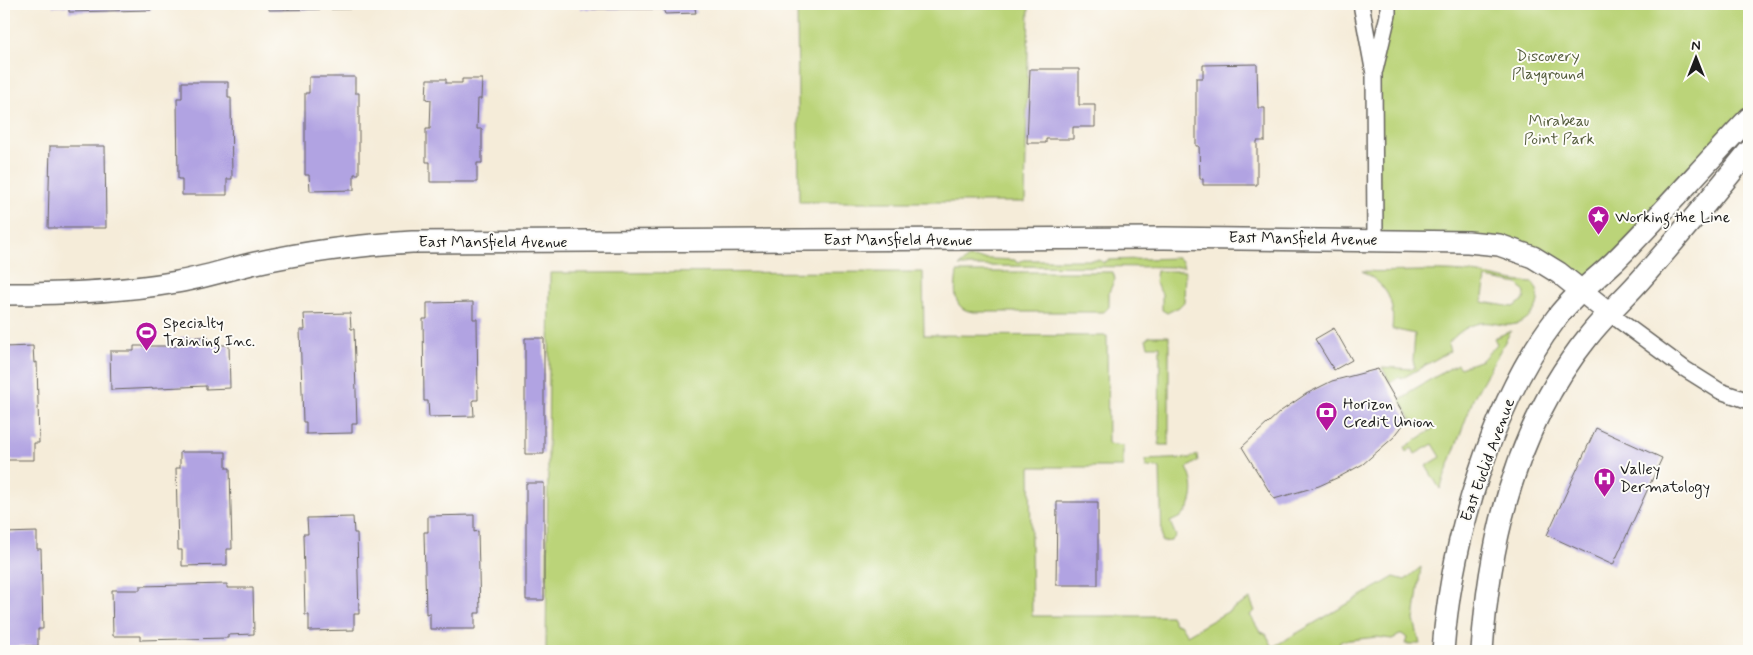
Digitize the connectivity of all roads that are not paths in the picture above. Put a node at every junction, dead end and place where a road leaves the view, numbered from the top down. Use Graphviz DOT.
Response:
graph roads {
  1 [pos="1361,4"];
  2 [pos="1388,4"];
  3 [pos="1374,74"];
  4 [pos="1749,118"];
  5 [pos="1749,151"];
  6 [pos="1375,240"];
  7 [pos="1582,291"];
  8 [pos="4,294"];
  9 [pos="1609,313"];
  10 [pos="1749,401"];
  11 [pos="1444,651"];
  12 [pos="1482,651"];
  1 -- 3 [label="street"];
  2 -- 3 [label="street"];
  3 -- 6 [label="street"];
  4 -- 7 [label="street, East Euclid Avenue"];
  5 -- 9 [label="street, East Euclid Avenue"];
  6 -- 7 [label="street, East Mansfield Avenue"];
  6 -- 8 [label="street, East Mansfield Avenue"];
  7 -- 9 [label="street, East Mansfield Avenue"];
  7 -- 11 [label="street, East Euclid Avenue"];
  9 -- 10 [label="street, East Mansfield Avenue"];
  9 -- 12 [label="street, East Euclid Avenue"];
}
